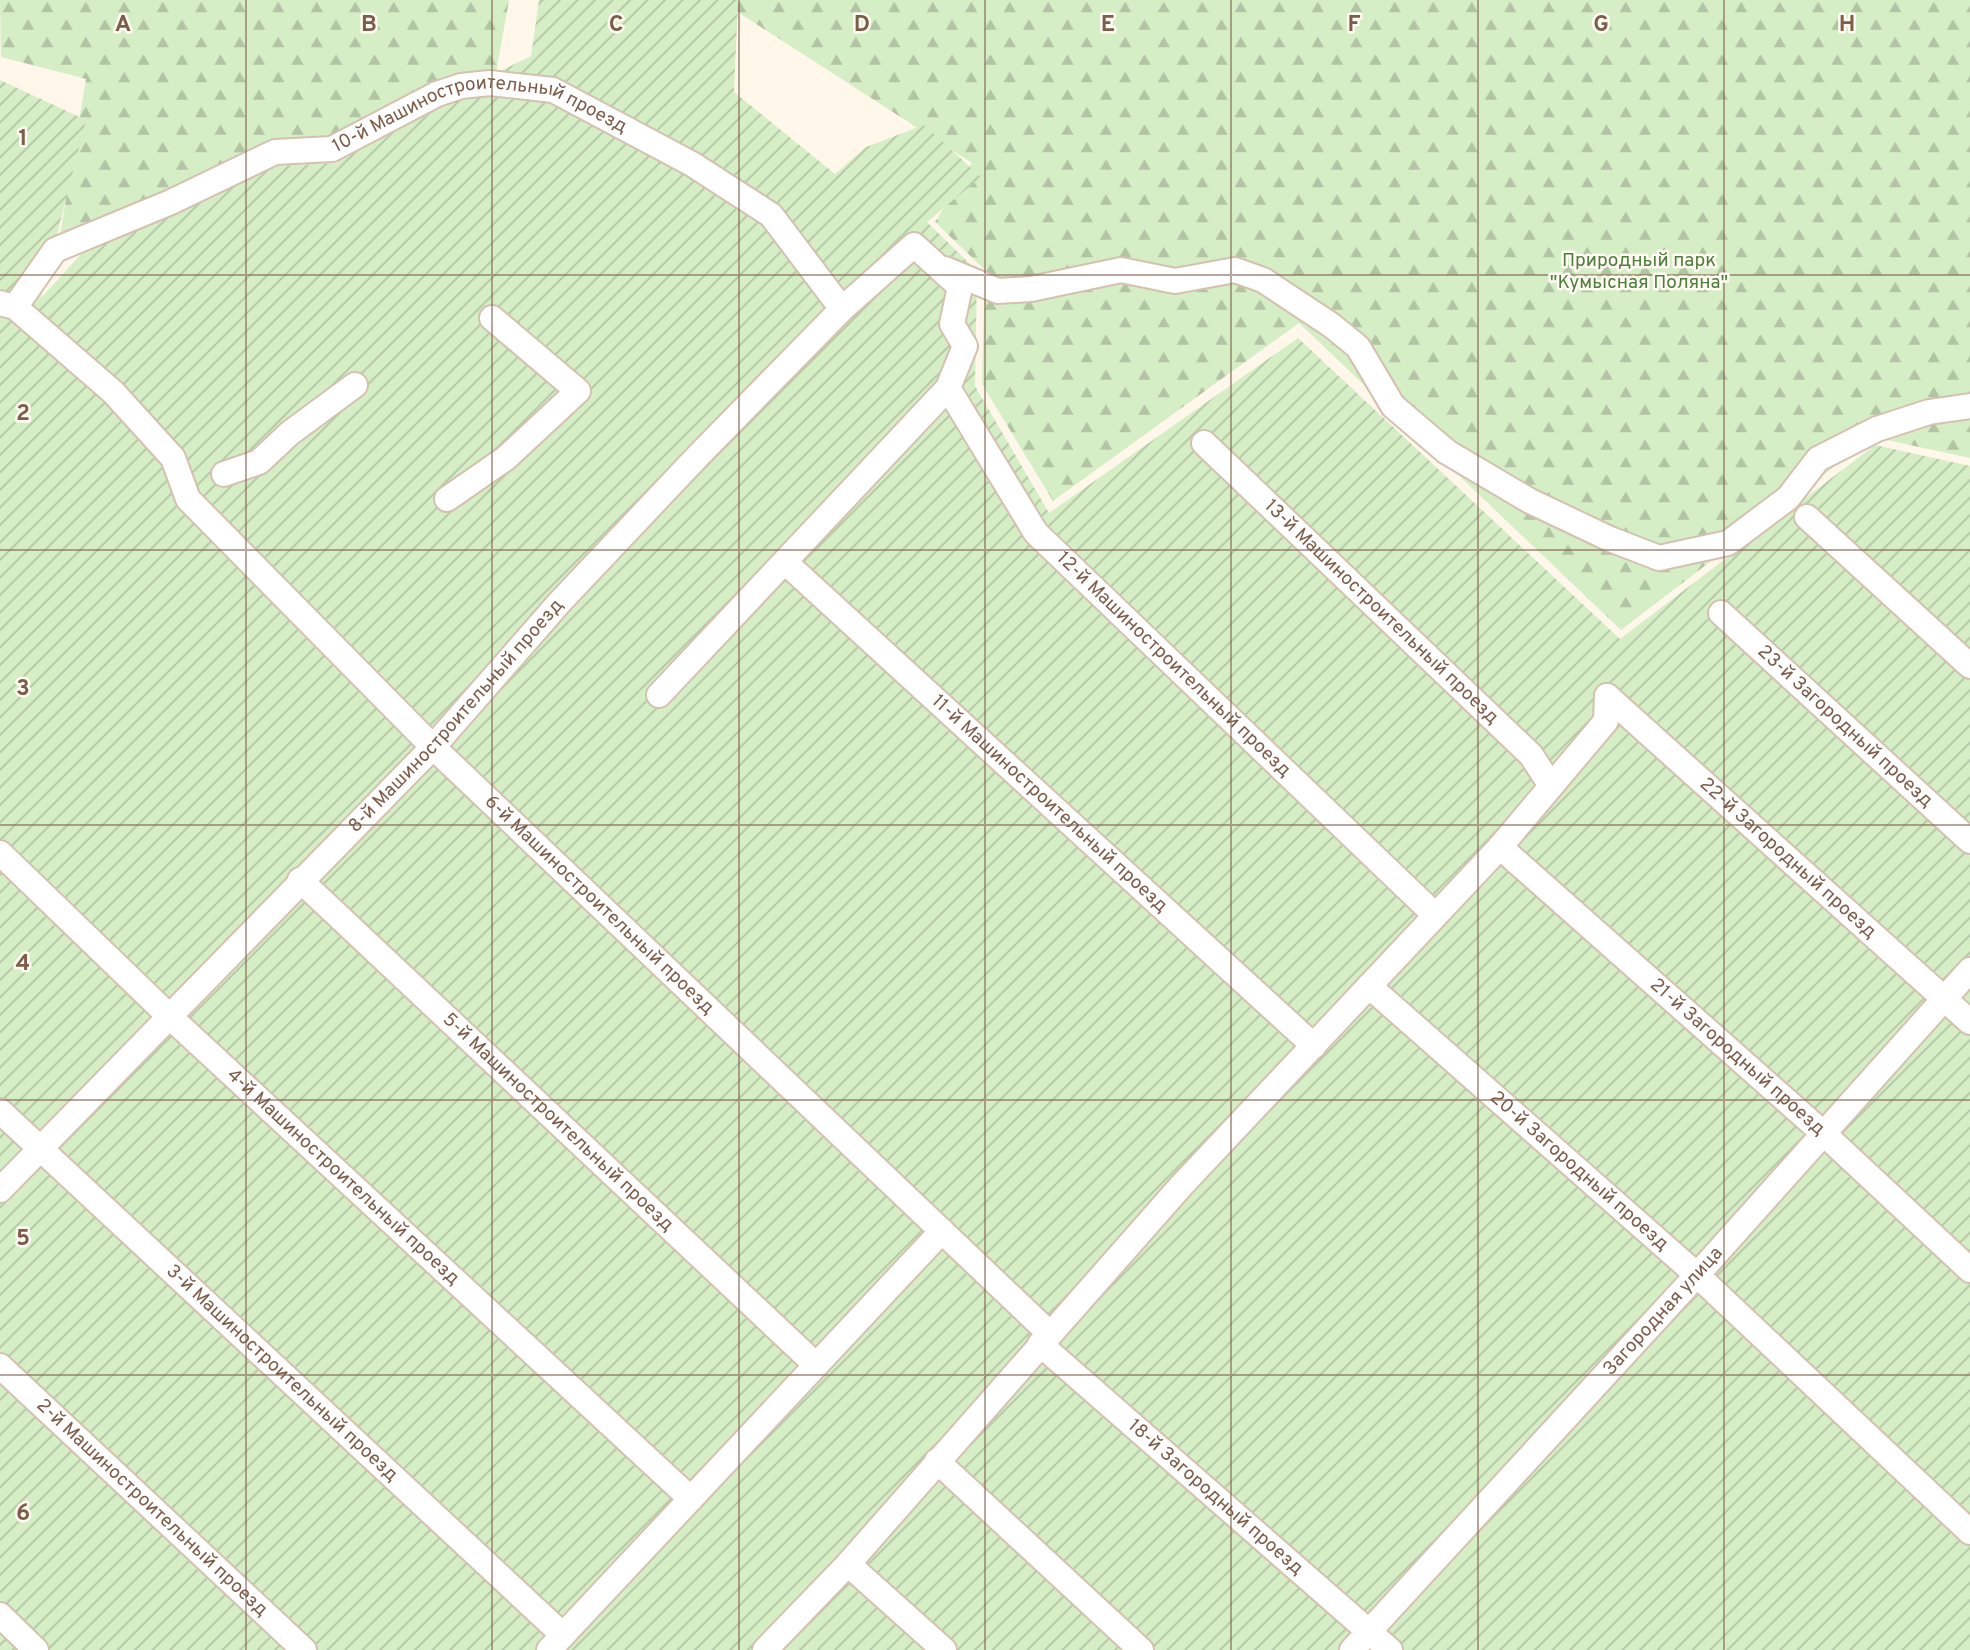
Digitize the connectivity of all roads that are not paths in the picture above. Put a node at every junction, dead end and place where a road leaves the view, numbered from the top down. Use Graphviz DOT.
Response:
graph roads {
  1 [pos="938,266"];
  2 [pos="8,305"];
  3 [pos="842,309"];
  4 [pos="492,318"];
  5 [pos="355,385"];
  6 [pos="948,388"];
  7 [pos="1970,406"];
  8 [pos="1204,443"];
  9 [pos="224,474"];
  10 [pos="447,499"];
  11 [pos="1807,517"];
  12 [pos="786,563"];
  13 [pos="1721,613"];
  14 [pos="1970,666"];
  15 [pos="659,695"];
  16 [pos="433,747"];
  17 [pos="1551,786"];
  18 [pos="1970,841"];
  19 [pos="1500,847"];
  20 [pos="0,853"];
  21 [pos="300,880"];
  22 [pos="1435,915"];
  23 [pos="1970,970"];
  24 [pos="1369,986"];
  25 [pos="1945,999"];
  26 [pos="169,1016"];
  27 [pos="1970,1022"];
  28 [pos="1314,1046"];
  29 [pos="0,1111"];
  30 [pos="1823,1133"];
  31 [pos="40,1150"];
  32 [pos="0,1190"];
  33 [pos="942,1231"];
  34 [pos="1970,1270"];
  35 [pos="1697,1275"];
  36 [pos="1045,1338"];
  37 [pos="816,1365"];
  38 [pos="0,1366"];
  39 [pos="937,1461"];
  40 [pos="691,1499"];
  41 [pos="1970,1532"];
  42 [pos="848,1564"];
  43 [pos="0,1615"];
  44 [pos="1369,1630"];
  45 [pos="556,1643"];
  46 [pos="36,1650"];
  47 [pos="304,1650"];
  48 [pos="765,1650"];
  49 [pos="944,1650"];
  50 [pos="1141,1650"];
  51 [pos="1352,1650"];
  52 [pos="1390,1650"];
  1 -- 3 [label="street, 8-й Машиностроительный проезд"];
  1 -- 6 [label="street"];
  1 -- 7 [label="street"];
  2 -- 3 [label="street, 10-й Машиностроительный проезд"];
  2 -- 16 [label="street, 6-й Машиностроительный проезд"];
  3 -- 16 [label="street, 8-й Машиностроительный проезд"];
  4 -- 10 [label="street"];
  5 -- 9 [label="street"];
  6 -- 12 [label="street"];
  6 -- 22 [label="street, 12-й Машиностроительный проезд"];
  8 -- 17 [label="street, 13-й Машиностроительный проезд"];
  11 -- 14 [label="street"];
  12 -- 15 [label="street"];
  12 -- 28 [label="street, 11-й Машиностроительный проезд"];
  13 -- 18 [label="street, 23-й Загородный проезд"];
  16 -- 21 [label="street, 8-й Машиностроительный проезд"];
  16 -- 33 [label="street, 6-й Машиностроительный проезд"];
  17 -- 19 [label="street"];
  17 -- 25 [label="street, 22-й Загородный проезд"];
  19 -- 22 [label="street"];
  19 -- 30 [label="street, 21-й Загородный проезд"];
  20 -- 26 [label="street, 4-й Машиностроительный проезд"];
  21 -- 26 [label="street, 8-й Машиностроительный проезд"];
  21 -- 37 [label="street, 5-й Машиностроительный проезд"];
  22 -- 24 [label="street"];
  23 -- 25 [label="street, Загородная улица"];
  24 -- 28 [label="street"];
  24 -- 35 [label="street, 20-й Загородный проезд"];
  25 -- 27 [label="street, 22-й Загородный проезд"];
  25 -- 30 [label="street, Загородная улица"];
  26 -- 31 [label="street, 8-й Машиностроительный проезд"];
  26 -- 40 [label="street, 4-й Машиностроительный проезд"];
  28 -- 36 [label="street"];
  29 -- 31 [label="street, 3-й Машиностроительный проезд"];
  30 -- 34 [label="street, 21-й Загородный проезд"];
  30 -- 35 [label="street, Загородная улица"];
  31 -- 32 [label="street, 8-й Машиностроительный проезд"];
  31 -- 45 [label="street, 3-й Машиностроительный проезд"];
  33 -- 36 [label="street, 6-й Машиностроительный проезд"];
  33 -- 37 [label="street"];
  35 -- 41 [label="street, 20-й Загородный проезд"];
  35 -- 44 [label="street, Загородная улица"];
  36 -- 39 [label="street"];
  36 -- 44 [label="street, 18-й Загородный проезд"];
  37 -- 40 [label="street"];
  38 -- 47 [label="street, 2-й Машиностроительный проезд"];
  39 -- 42 [label="street"];
  39 -- 50 [label="street"];
  40 -- 45 [label="street"];
  42 -- 48 [label="street"];
  42 -- 49 [label="street"];
  43 -- 46 [label="street"];
  44 -- 51 [label="street, Загородная улица"];
  44 -- 52 [label="street, 18-й Загородный проезд"];
}
